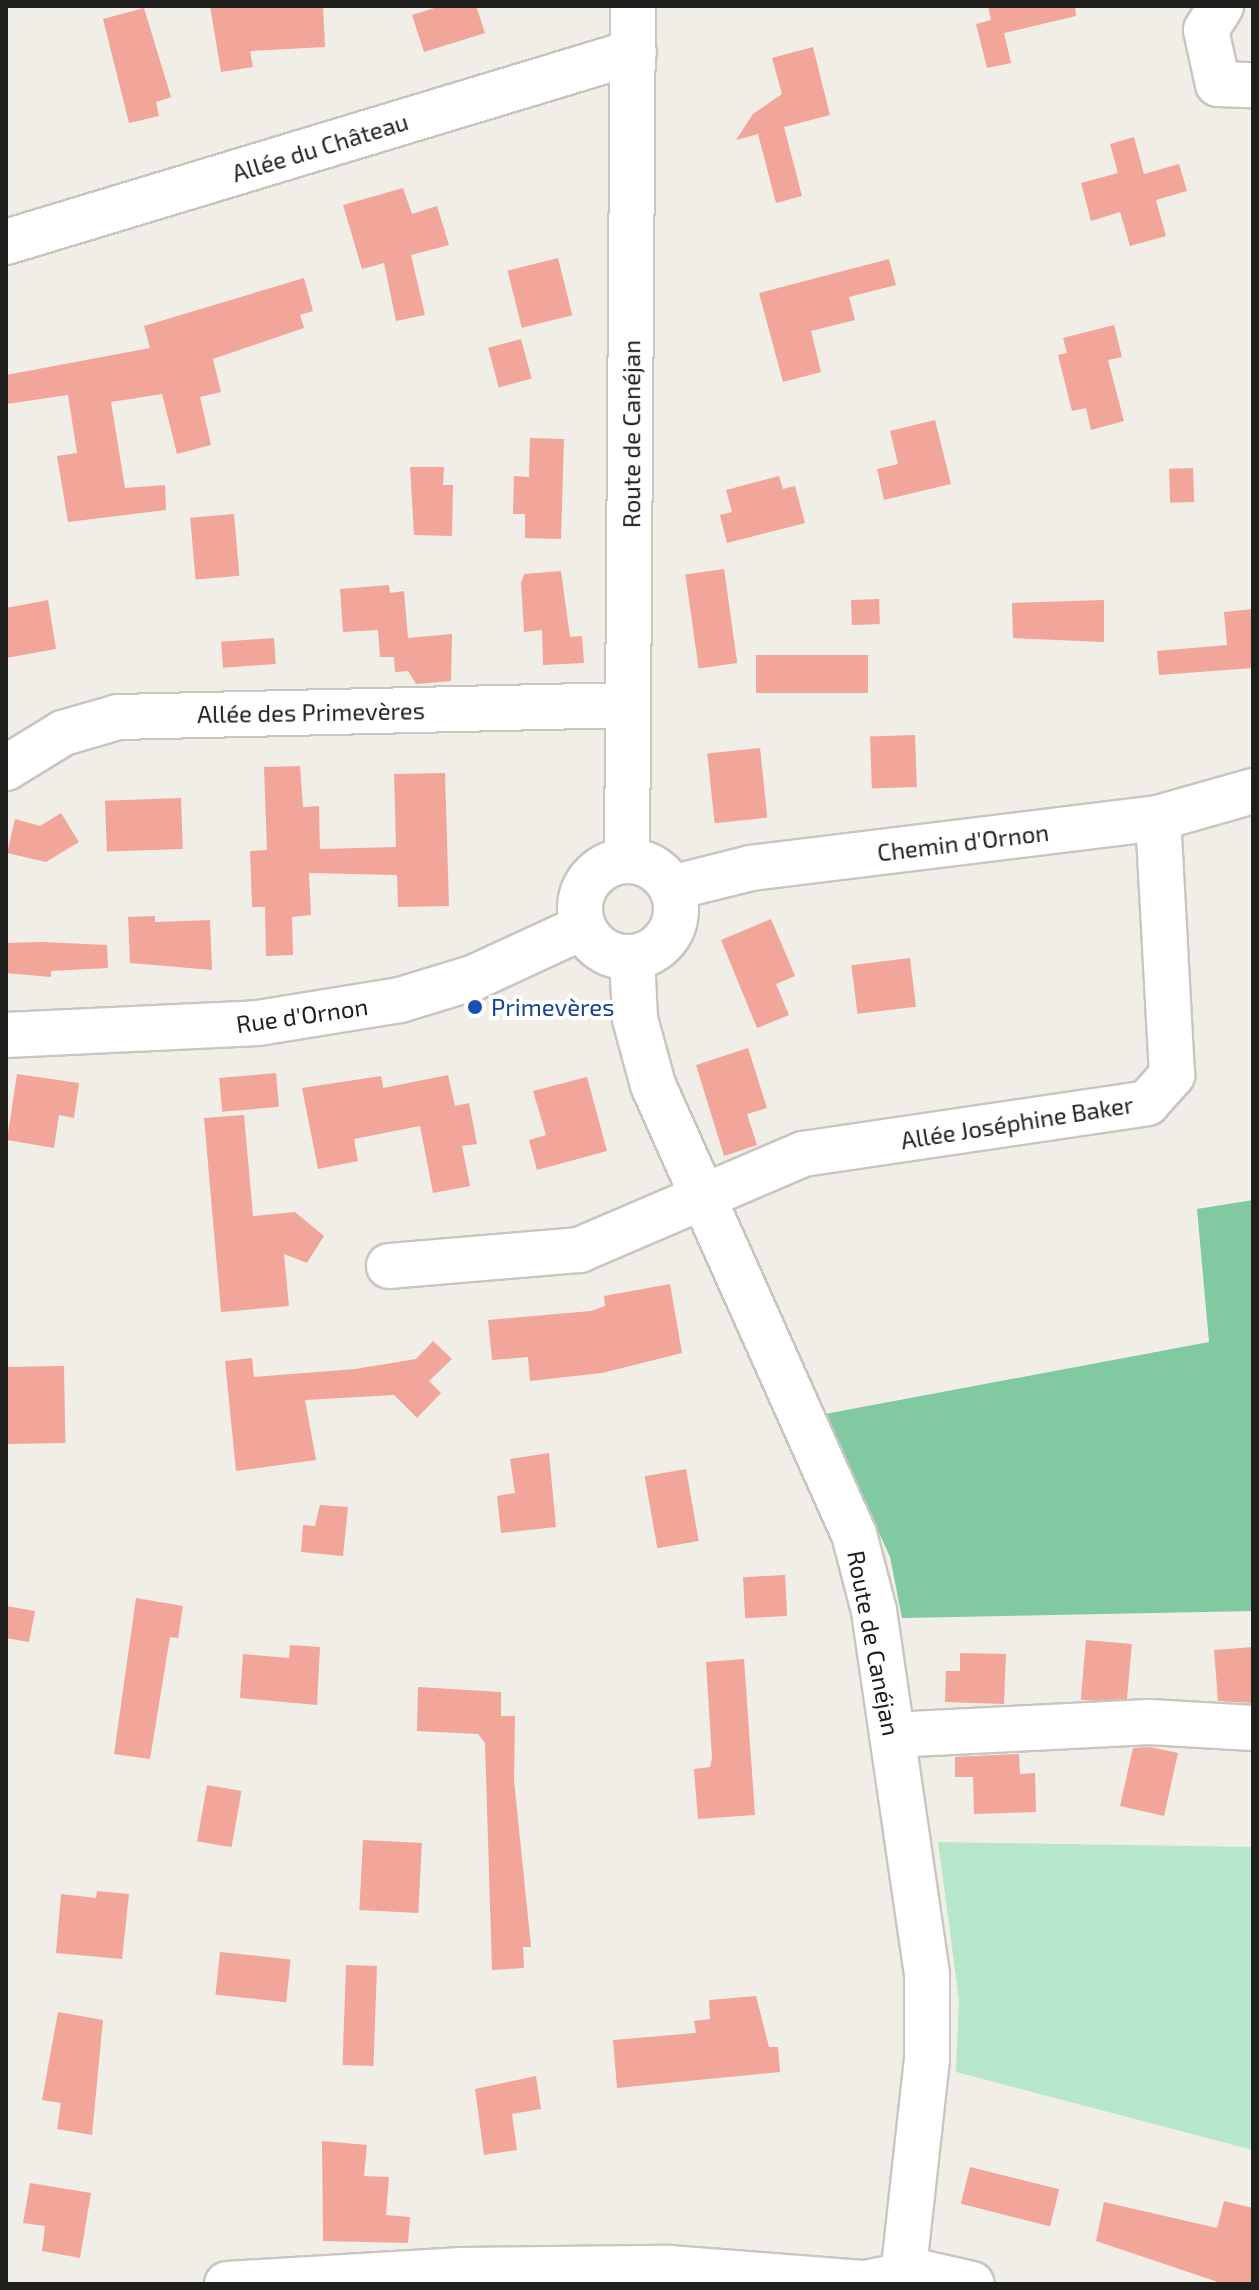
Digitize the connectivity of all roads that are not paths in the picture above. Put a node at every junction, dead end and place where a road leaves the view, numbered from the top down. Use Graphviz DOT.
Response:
graph roads {
  1 [pos="633,6"];
  2 [pos="1221,6"];
  3 [pos="634,52"];
  4 [pos="1253,85"];
  5 [pos="6,242"];
  6 [pos="627,705"];
  7 [pos="6,768"];
  8 [pos="1253,791"];
  9 [pos="1158,818"];
  10 [pos="627,861"];
  11 [pos="671,888"];
  12 [pos="583,927"];
  13 [pos="632,957"];
  14 [pos="6,1035"];
  15 [pos="697,1197"];
  16 [pos="389,1266"];
  17 [pos="1253,1728"];
  18 [pos="892,1735"];
  19 [pos="902,2280"];
  20 [pos="227,2284"];
  21 [pos="972,2284"];
  1 -- 3 [label="street, Route de Canéjan"];
  2 -- 4 [label="street"];
  3 -- 5 [label="street, Allée du Château"];
  3 -- 6 [label="street, Route de Canéjan"];
  6 -- 7 [label="street, Allée des Primevères"];
  6 -- 10 [label="street, Route de Canéjan"];
  8 -- 9 [label="street, Chemin d'Ornon"];
  9 -- 11 [label="street, Chemin d'Ornon"];
  9 -- 15 [label="street, Allée Joséphine Baker"];
  10 -- 11 [label="street"];
  10 -- 12 [label="street"];
  11 -- 13 [label="street"];
  12 -- 13 [label="street"];
  12 -- 14 [label="street, Rue d'Ornon"];
  13 -- 15 [label="street, Route de Canéjan"];
  15 -- 16 [label="street, Allée Joséphine Baker"];
  15 -- 18 [label="street, Route de Canéjan"];
  17 -- 18 [label="street"];
  18 -- 19 [label="street, Route de Canéjan"];
  19 -- 20 [label="street"];
  19 -- 21 [label="street"];
}
